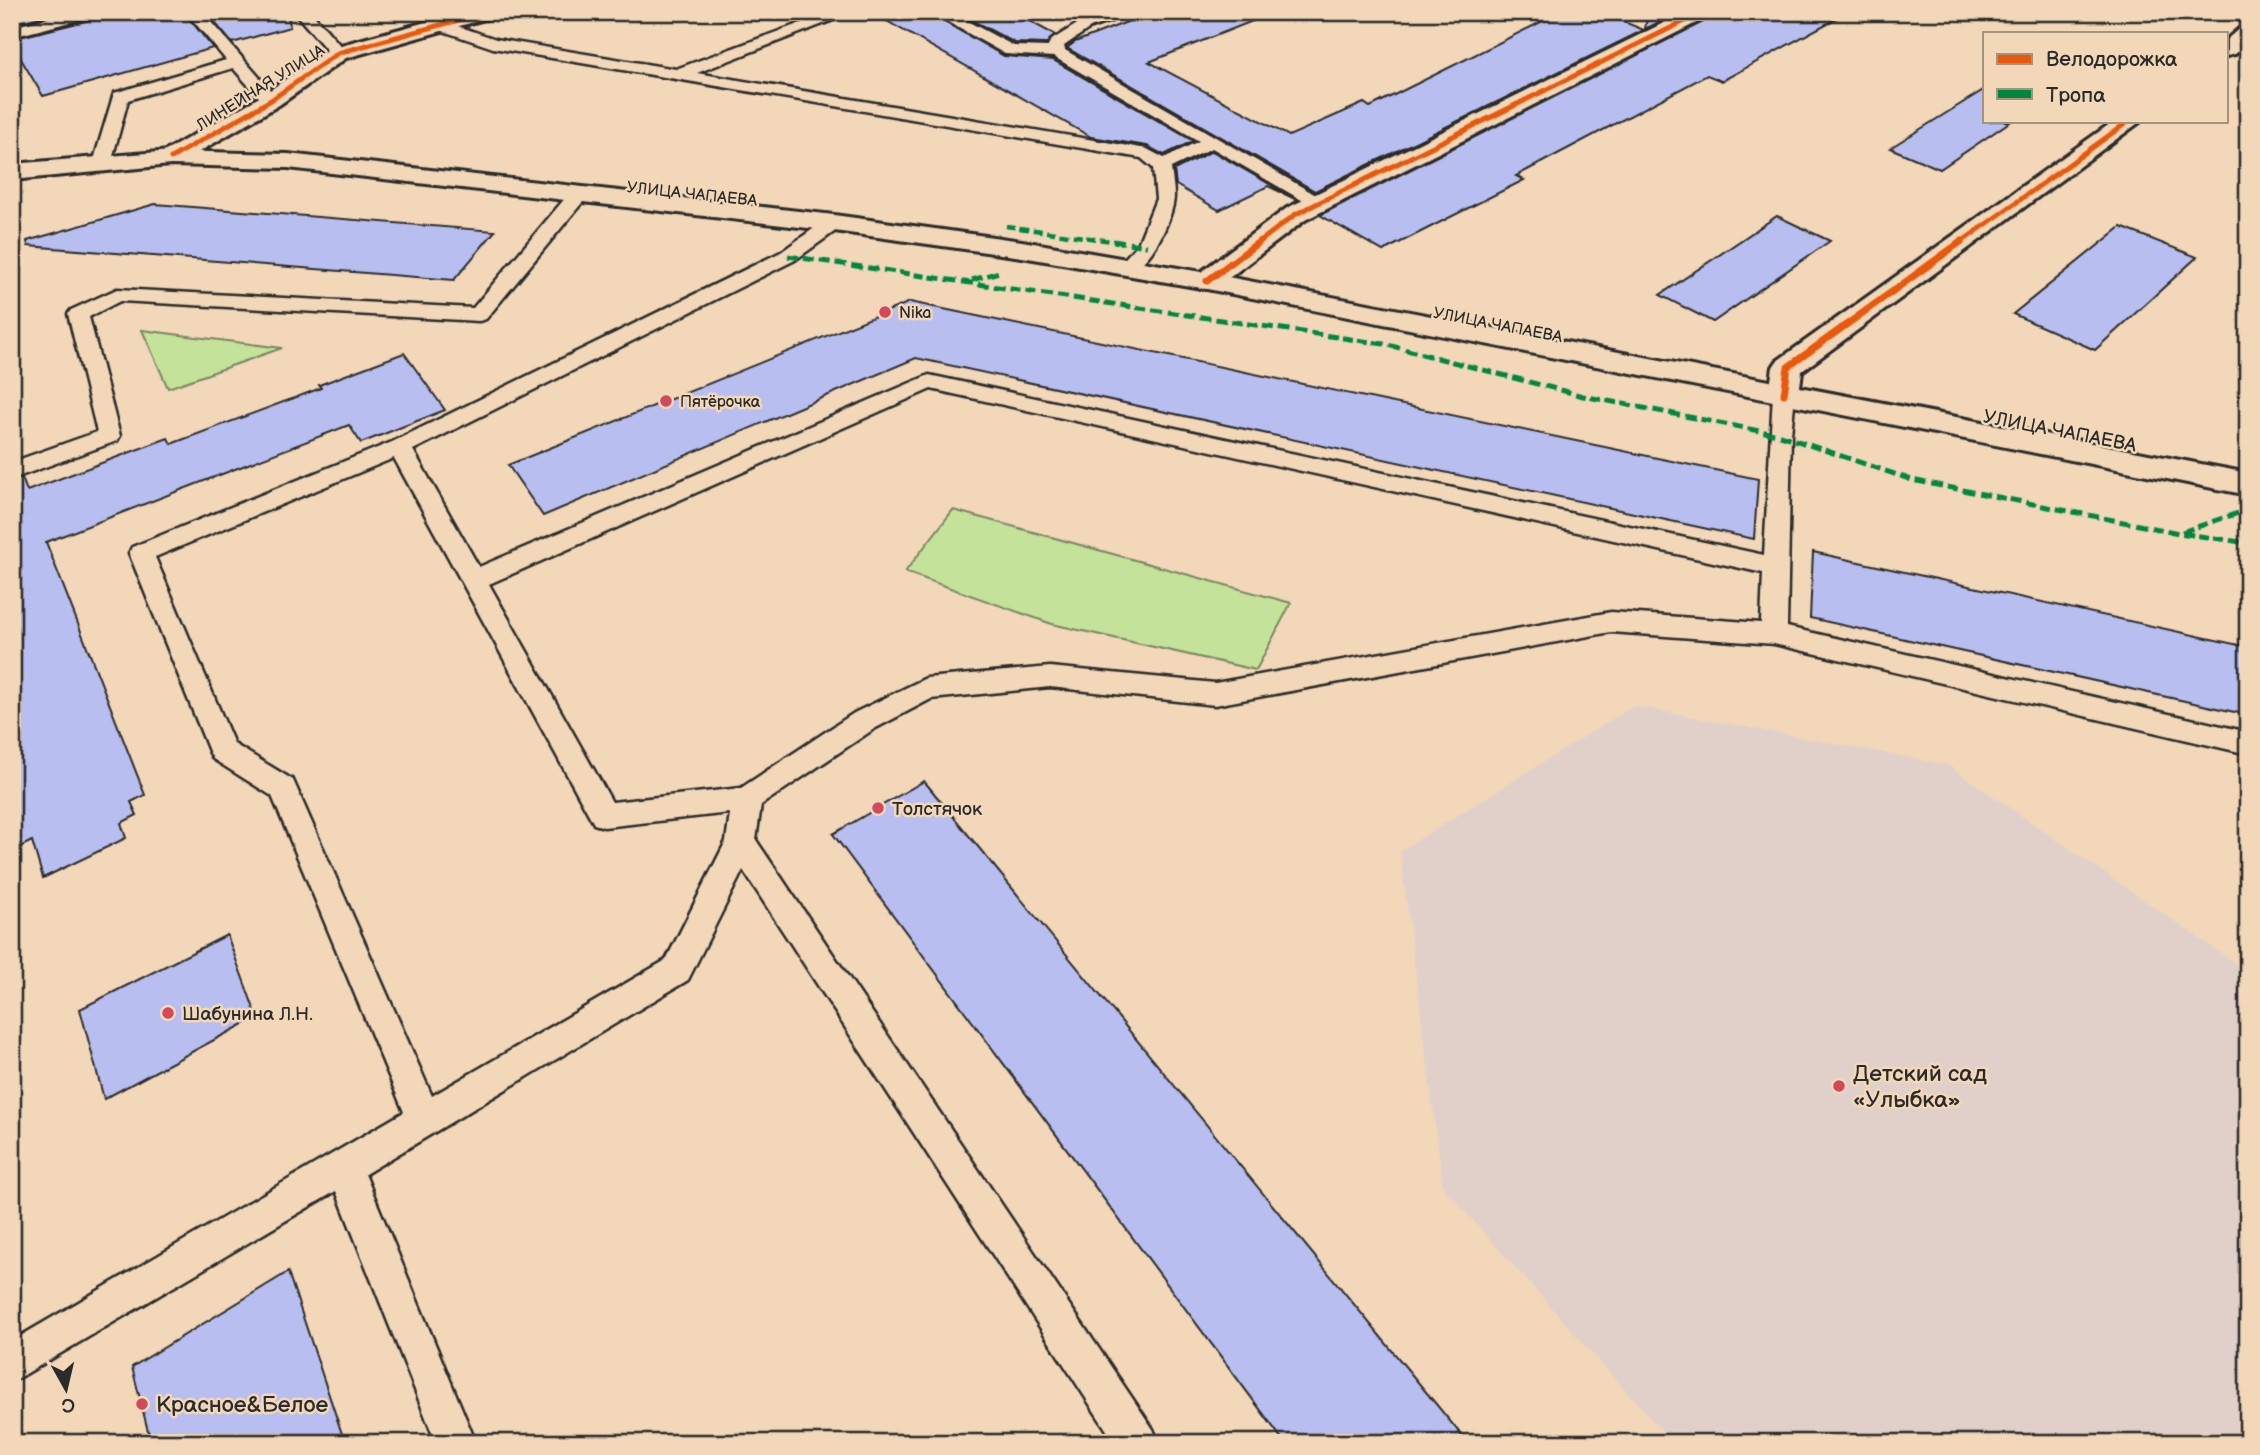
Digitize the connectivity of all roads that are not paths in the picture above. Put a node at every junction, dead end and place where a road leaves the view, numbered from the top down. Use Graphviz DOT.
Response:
graph roads {
  1 [pos="92,12"];
  2 [pos="194,12"];
  3 [pos="302,12"];
  4 [pos="488,12"];
  5 [pos="846,12"];
  6 [pos="938,12"];
  7 [pos="1117,12"];
  8 [pos="1703,12"];
  9 [pos="1087,23"];
  10 [pos="440,25"];
  11 [pos="12,32"];
  12 [pos="2248,33"];
  13 [pos="2228,47"];
  14 [pos="1057,52"];
  15 [pos="338,53"];
  16 [pos="236,62"];
  17 [pos="679,74"];
  18 [pos="271,100"];
  19 [pos="2128,122"];
  20 [pos="1213,141"];
  21 [pos="171,158"];
  22 [pos="102,163"];
  23 [pos="1162,166"];
  24 [pos="12,172"];
  25 [pos="579,194"];
  26 [pos="1319,202"];
  27 [pos="834,223"];
  28 [pos="1127,267"];
  29 [pos="1207,281"];
  30 [pos="1784,394"];
  31 [pos="400,447"];
  32 [pos="12,471"];
  33 [pos="2248,484"];
  34 [pos="1778,568"];
  35 [pos="473,580"];
  36 [pos="1774,634"];
  37 [pos="2248,743"];
  38 [pos="747,799"];
  39 [pos="741,842"];
  40 [pos="424,1119"];
  41 [pos="344,1167"];
  42 [pos="12,1363"];
  43 [pos="456,1443"];
  44 [pos="1139,1443"];
  1 -- 11 [label="lane"];
  2 -- 16 [label="lane"];
  3 -- 15 [label="lane"];
  4 -- 10 [label="street, ЛИНЕЙНАЯ УЛИЦА"];
  5 -- 17 [label="lane"];
  6 -- 14 [label="lane"];
  7 -- 9 [label="street"];
  8 -- 26 [label="street"];
  9 -- 14 [label="lane"];
  10 -- 15 [label="street, ЛИНЕЙНАЯ УЛИЦА"];
  10 -- 17 [label="lane"];
  12 -- 13 [label="street"];
  14 -- 20 [label="lane"];
  15 -- 18 [label="street, ЛИНЕЙНАЯ УЛИЦА"];
  16 -- 18 [label="lane"];
  16 -- 22 [label="lane"];
  17 -- 23 [label="lane"];
  18 -- 21 [label="street, ЛИНЕЙНАЯ УЛИЦА"];
  19 -- 30 [label="street"];
  20 -- 23 [label="lane"];
  20 -- 26 [label="lane"];
  21 -- 22 [label="street, ЛИНЕЙНАЯ УЛИЦА"];
  21 -- 25 [label="street, УЛИЦА ЧАПАЕВА"];
  22 -- 24 [label="street, ЛИНЕЙНАЯ УЛИЦА"];
  23 -- 28 [label="lane"];
  25 -- 27 [label="street, УЛИЦА ЧАПАЕВА"];
  25 -- 32 [label="lane"];
  26 -- 29 [label="street"];
  27 -- 28 [label="street, УЛИЦА ЧАПАЕВА"];
  27 -- 31 [label="lane"];
  28 -- 29 [label="street, УЛИЦА ЧАПАЕВА"];
  29 -- 30 [label="street, УЛИЦА ЧАПАЕВА"];
  30 -- 33 [label="street, УЛИЦА ЧАПАЕВА"];
  30 -- 34 [label="lane"];
  31 -- 35 [label="lane"];
  31 -- 40 [label="lane"];
  34 -- 35 [label="lane"];
  34 -- 36 [label="lane"];
  35 -- 38 [label="lane"];
  36 -- 37 [label="lane"];
  36 -- 38 [label="lane"];
  38 -- 39 [label="lane"];
  39 -- 40 [label="lane"];
  39 -- 44 [label="lane"];
  40 -- 41 [label="lane"];
  41 -- 42 [label="lane"];
  41 -- 43 [label="lane"];
}
